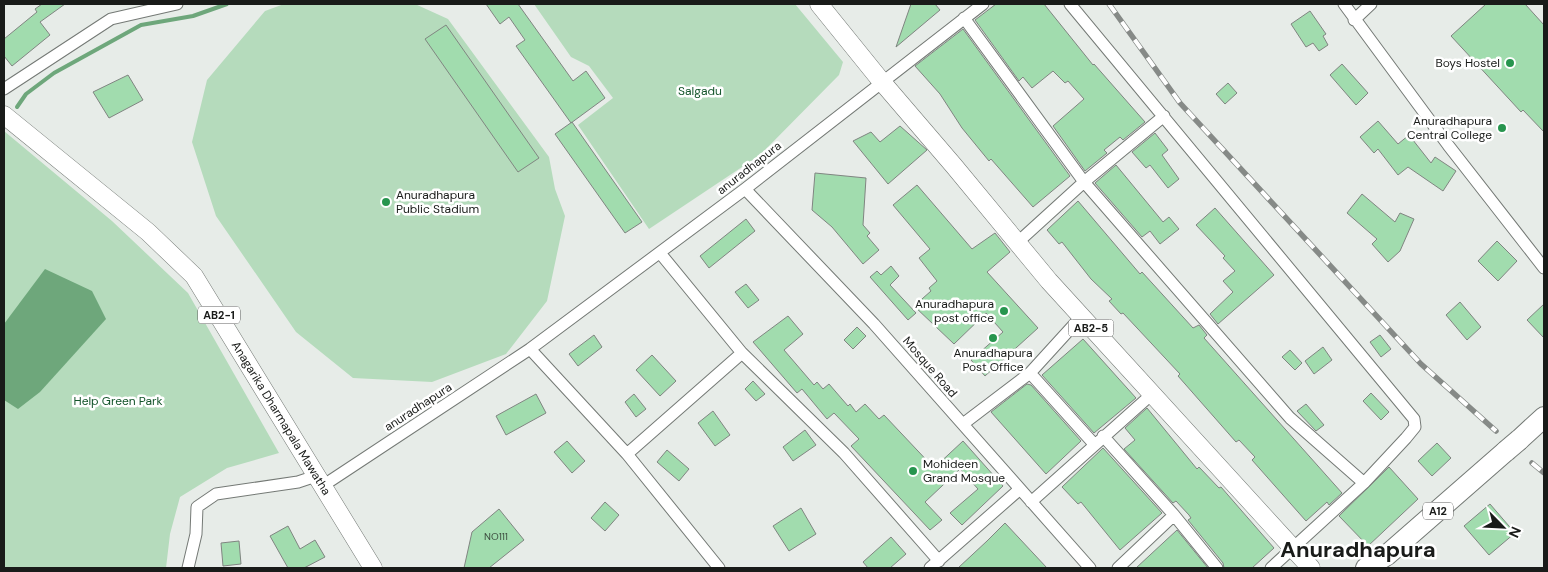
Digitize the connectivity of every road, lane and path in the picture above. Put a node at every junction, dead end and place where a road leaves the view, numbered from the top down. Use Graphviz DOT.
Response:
graph roads {
  1 [pos="177,4"];
  2 [pos="819,4"];
  3 [pos="983,4"];
  4 [pos="1070,4"];
  5 [pos="1344,4"];
  6 [pos="1371,4"];
  7 [pos="964,18"];
  8 [pos="1354,20"];
  9 [pos="882,82"];
  10 [pos="4,89"];
  11 [pos="4,115"];
  12 [pos="1164,116"];
  13 [pos="1084,182"];
  14 [pos="745,189"];
  15 [pos="1018,243"];
  16 [pos="660,253"];
  17 [pos="1544,268"];
  18 [pos="1080,316"];
  19 [pos="530,349"];
  20 [pos="742,353"];
  21 [pos="1030,373"];
  22 [pos="1152,394"];
  23 [pos="1544,417"];
  24 [pos="963,424"];
  25 [pos="1098,440"];
  26 [pos="627,454"];
  27 [pos="318,482"];
  28 [pos="1364,483"];
  29 [pos="1020,489"];
  30 [pos="1031,502"];
  31 [pos="1174,515"];
  32 [pos="1291,549"];
  33 [pos="1383,562"];
  34 [pos="934,564"];
  35 [pos="188,568"];
  36 [pos="373,568"];
  37 [pos="719,568"];
  38 [pos="1090,568"];
  39 [pos="1118,568"];
  40 [pos="1217,568"];
  41 [pos="1271,568"];
  42 [pos="1309,568"];
  43 [pos="1366,568"];
  1 -- 10 [label="street"];
  2 -- 9 [label="main road, AB2-5"];
  3 -- 7 [label="street, anuradhapura"];
  4 -- 12 [label="street"];
  5 -- 8 [label="street"];
  6 -- 8 [label="street"];
  7 -- 9 [label="street, anuradhapura"];
  7 -- 13 [label="street"];
  8 -- 17 [label="street"];
  9 -- 14 [label="street, anuradhapura"];
  9 -- 15 [label="main road, AB2-5"];
  11 -- 27 [label="main road, Anagarika Dharmapala Mawatha / AB2-1"];
  12 -- 13 [label="street"];
  12 -- 28 [label="street"];
  13 -- 15 [label="street"];
  13 -- 28 [label="street"];
  14 -- 16 [label="street, anuradhapura"];
  14 -- 24 [label="street, Mosque Road"];
  15 -- 18 [label="main road, AB2-5"];
  16 -- 19 [label="street, anuradhapura"];
  16 -- 20 [label="street"];
  18 -- 21 [label="street"];
  18 -- 22 [label="main road, AB2-5"];
  19 -- 26 [label="street"];
  19 -- 27 [label="street, anuradhapura"];
  20 -- 26 [label="street"];
  20 -- 34 [label="street"];
  21 -- 24 [label="street"];
  21 -- 25 [label="street"];
  22 -- 25 [label="street"];
  22 -- 32 [label="main road, AB2-5"];
  23 -- 33 [label="highway, A12"];
  24 -- 29 [label="street, Mosque Road"];
  25 -- 30 [label="street"];
  25 -- 31 [label="street"];
  26 -- 37 [label="street"];
  27 -- 35 [label="street, anuradhapura"];
  27 -- 36 [label="main road, Anagarika Dharmapala Mawatha / AB2-1"];
  28 -- 32 [label="street"];
  29 -- 30 [label="street, Mosque Road"];
  29 -- 34 [label="street"];
  30 -- 38 [label="street, Mosque Road"];
  31 -- 39 [label="street"];
  31 -- 40 [label="street"];
  32 -- 41 [label="street"];
  32 -- 42 [label="main road, AB2-5"];
  33 -- 43 [label="highway, A12"];
}
